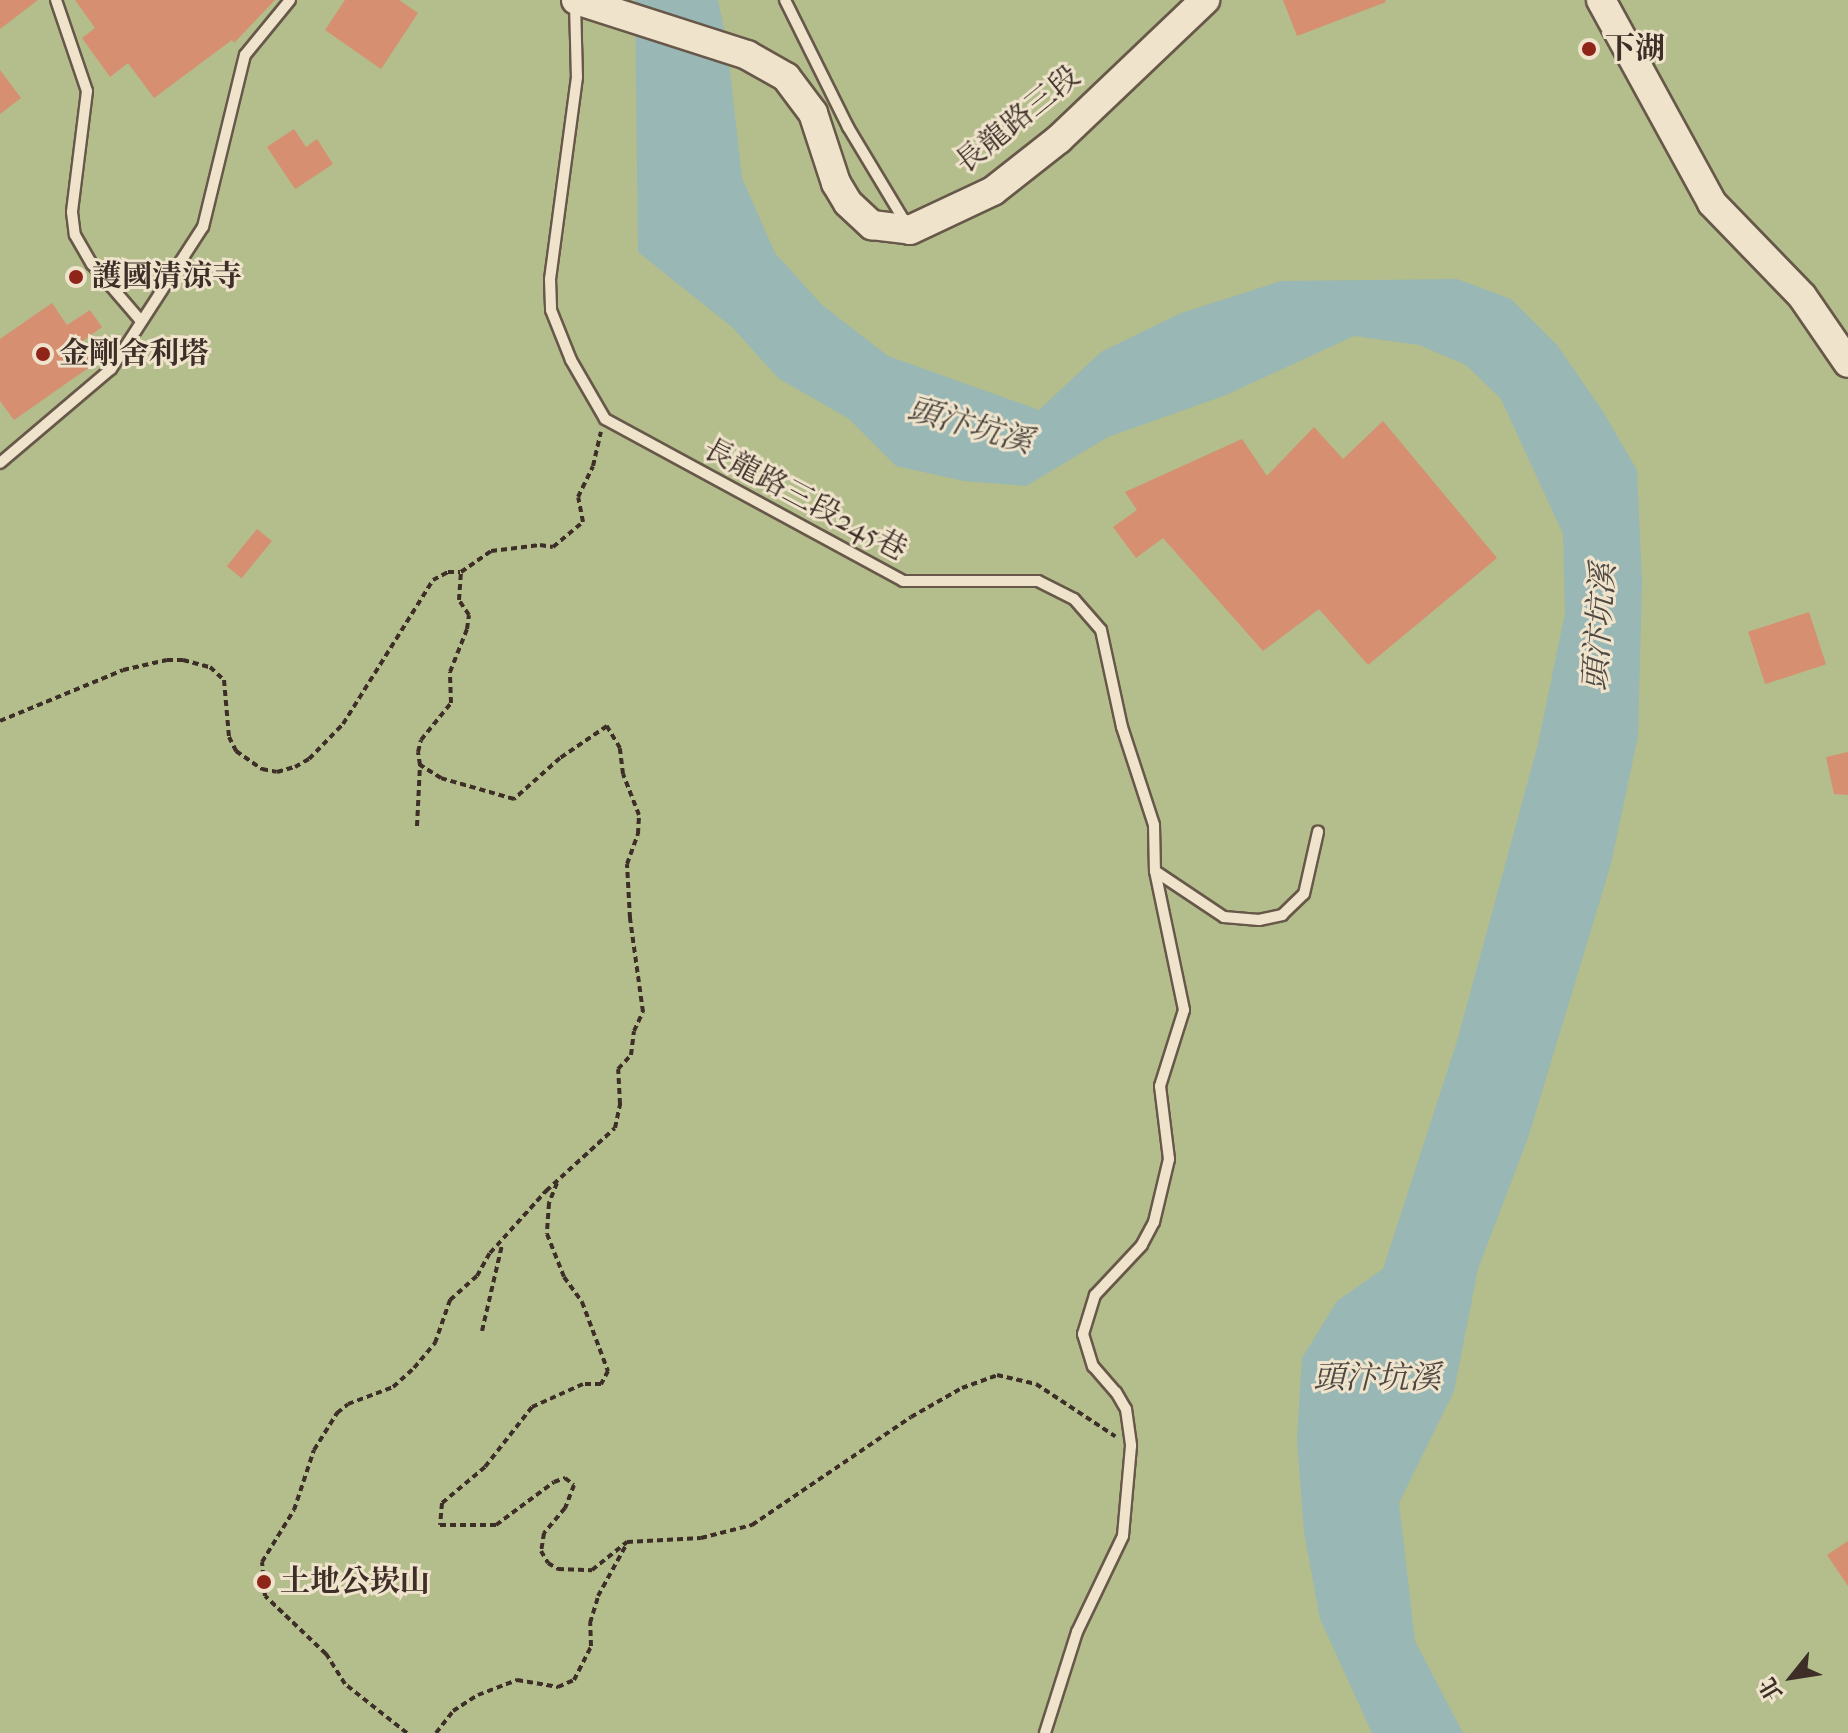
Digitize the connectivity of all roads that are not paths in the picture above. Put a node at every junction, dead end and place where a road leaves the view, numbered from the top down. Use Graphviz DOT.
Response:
graph roads {
  1 [pos="56,0"];
  2 [pos="290,0"];
  3 [pos="576,0"];
  4 [pos="785,0"];
  5 [pos="1205,0"];
  6 [pos="1601,0"];
  7 [pos="910,230"];
  8 [pos="141,321"];
  9 [pos="1848,363"];
  10 [pos="0,463"];
  11 [pos="1318,832"];
  12 [pos="1155,871"];
  13 [pos="1045,1733"];
  1 -- 8 [label="lane"];
  2 -- 8 [label="lane"];
  3 -- 7 [label="main road"];
  3 -- 12 [label="lane, 長龍路三段245巷"];
  4 -- 7 [label="lane"];
  5 -- 7 [label="main road, 長龍路三段"];
  6 -- 9 [label="main road"];
  8 -- 10 [label="lane"];
  11 -- 12 [label="lane"];
  12 -- 13 [label="lane, 長龍路三段245巷"];
}
